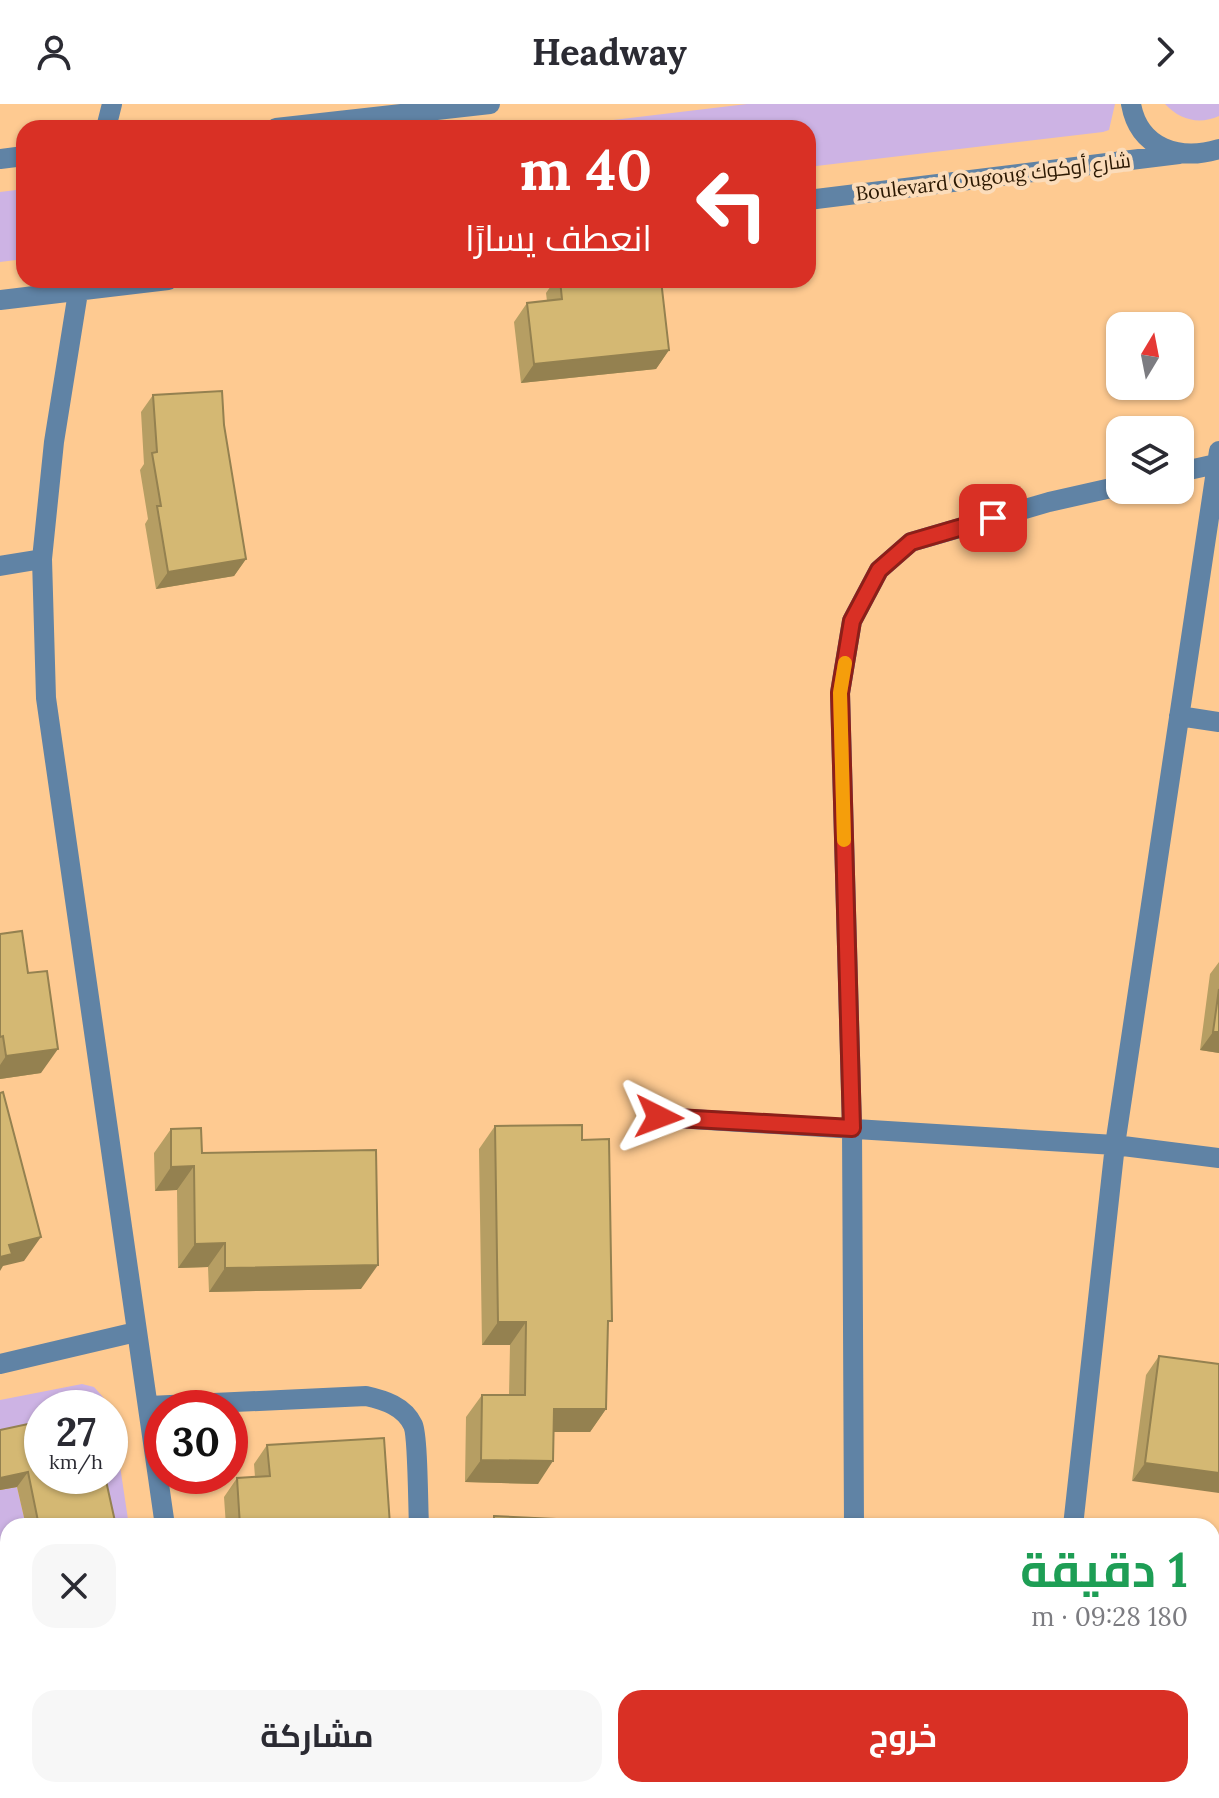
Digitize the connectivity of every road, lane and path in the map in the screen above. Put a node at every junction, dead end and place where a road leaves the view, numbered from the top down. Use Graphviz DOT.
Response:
graph roads {
  1 [pos="490,104"];
  2 [pos="1131,104"];
  3 [pos="347,120"];
  4 [pos="1219,149"];
  5 [pos="1179,154"];
  6 [pos="816,199"];
  7 [pos="68,288"];
  8 [pos="79,288"];
  9 [pos="0,300"];
  10 [pos="1218,458"];
  11 [pos="1194,467"];
  12 [pos="1106,489"];
  13 [pos="42,559"];
  14 [pos="0,566"];
  15 [pos="1179,716"];
  16 [pos="1219,722"];
  17 [pos="659,1117"];
  18 [pos="852,1128"];
  19 [pos="1115,1145"];
  20 [pos="1219,1158"];
  21 [pos="136,1332"];
  22 [pos="0,1364"];
  23 [pos="146,1390"];
  24 [pos="248,1401"];
  25 [pos="161,1494"];
  26 [pos="164,1518"];
  27 [pos="419,1518"];
  28 [pos="854,1518"];
  29 [pos="1074,1518"];
  1 -- 3 [label="street"];
  2 -- 5 [label="street"];
  4 -- 5 [label="street, Boulevard Ougoug شارع أوكوك"];
  5 -- 6 [label="street, Boulevard Ougoug شارع أوكوك"];
  7 -- 9 [label="street"];
  8 -- 13 [label="street"];
  10 -- 11 [label="street"];
  10 -- 15 [label="street"];
  12 -- 18 [label="street"];
  13 -- 14 [label="street"];
  13 -- 21 [label="street"];
  15 -- 16 [label="street"];
  15 -- 19 [label="street"];
  17 -- 18 [label="street"];
  18 -- 19 [label="street"];
  18 -- 28 [label="street"];
  19 -- 20 [label="street"];
  19 -- 29 [label="street"];
  21 -- 22 [label="street"];
  21 -- 23 [label="street"];
  24 -- 27 [label="street"];
  25 -- 26 [label="street"];
}
